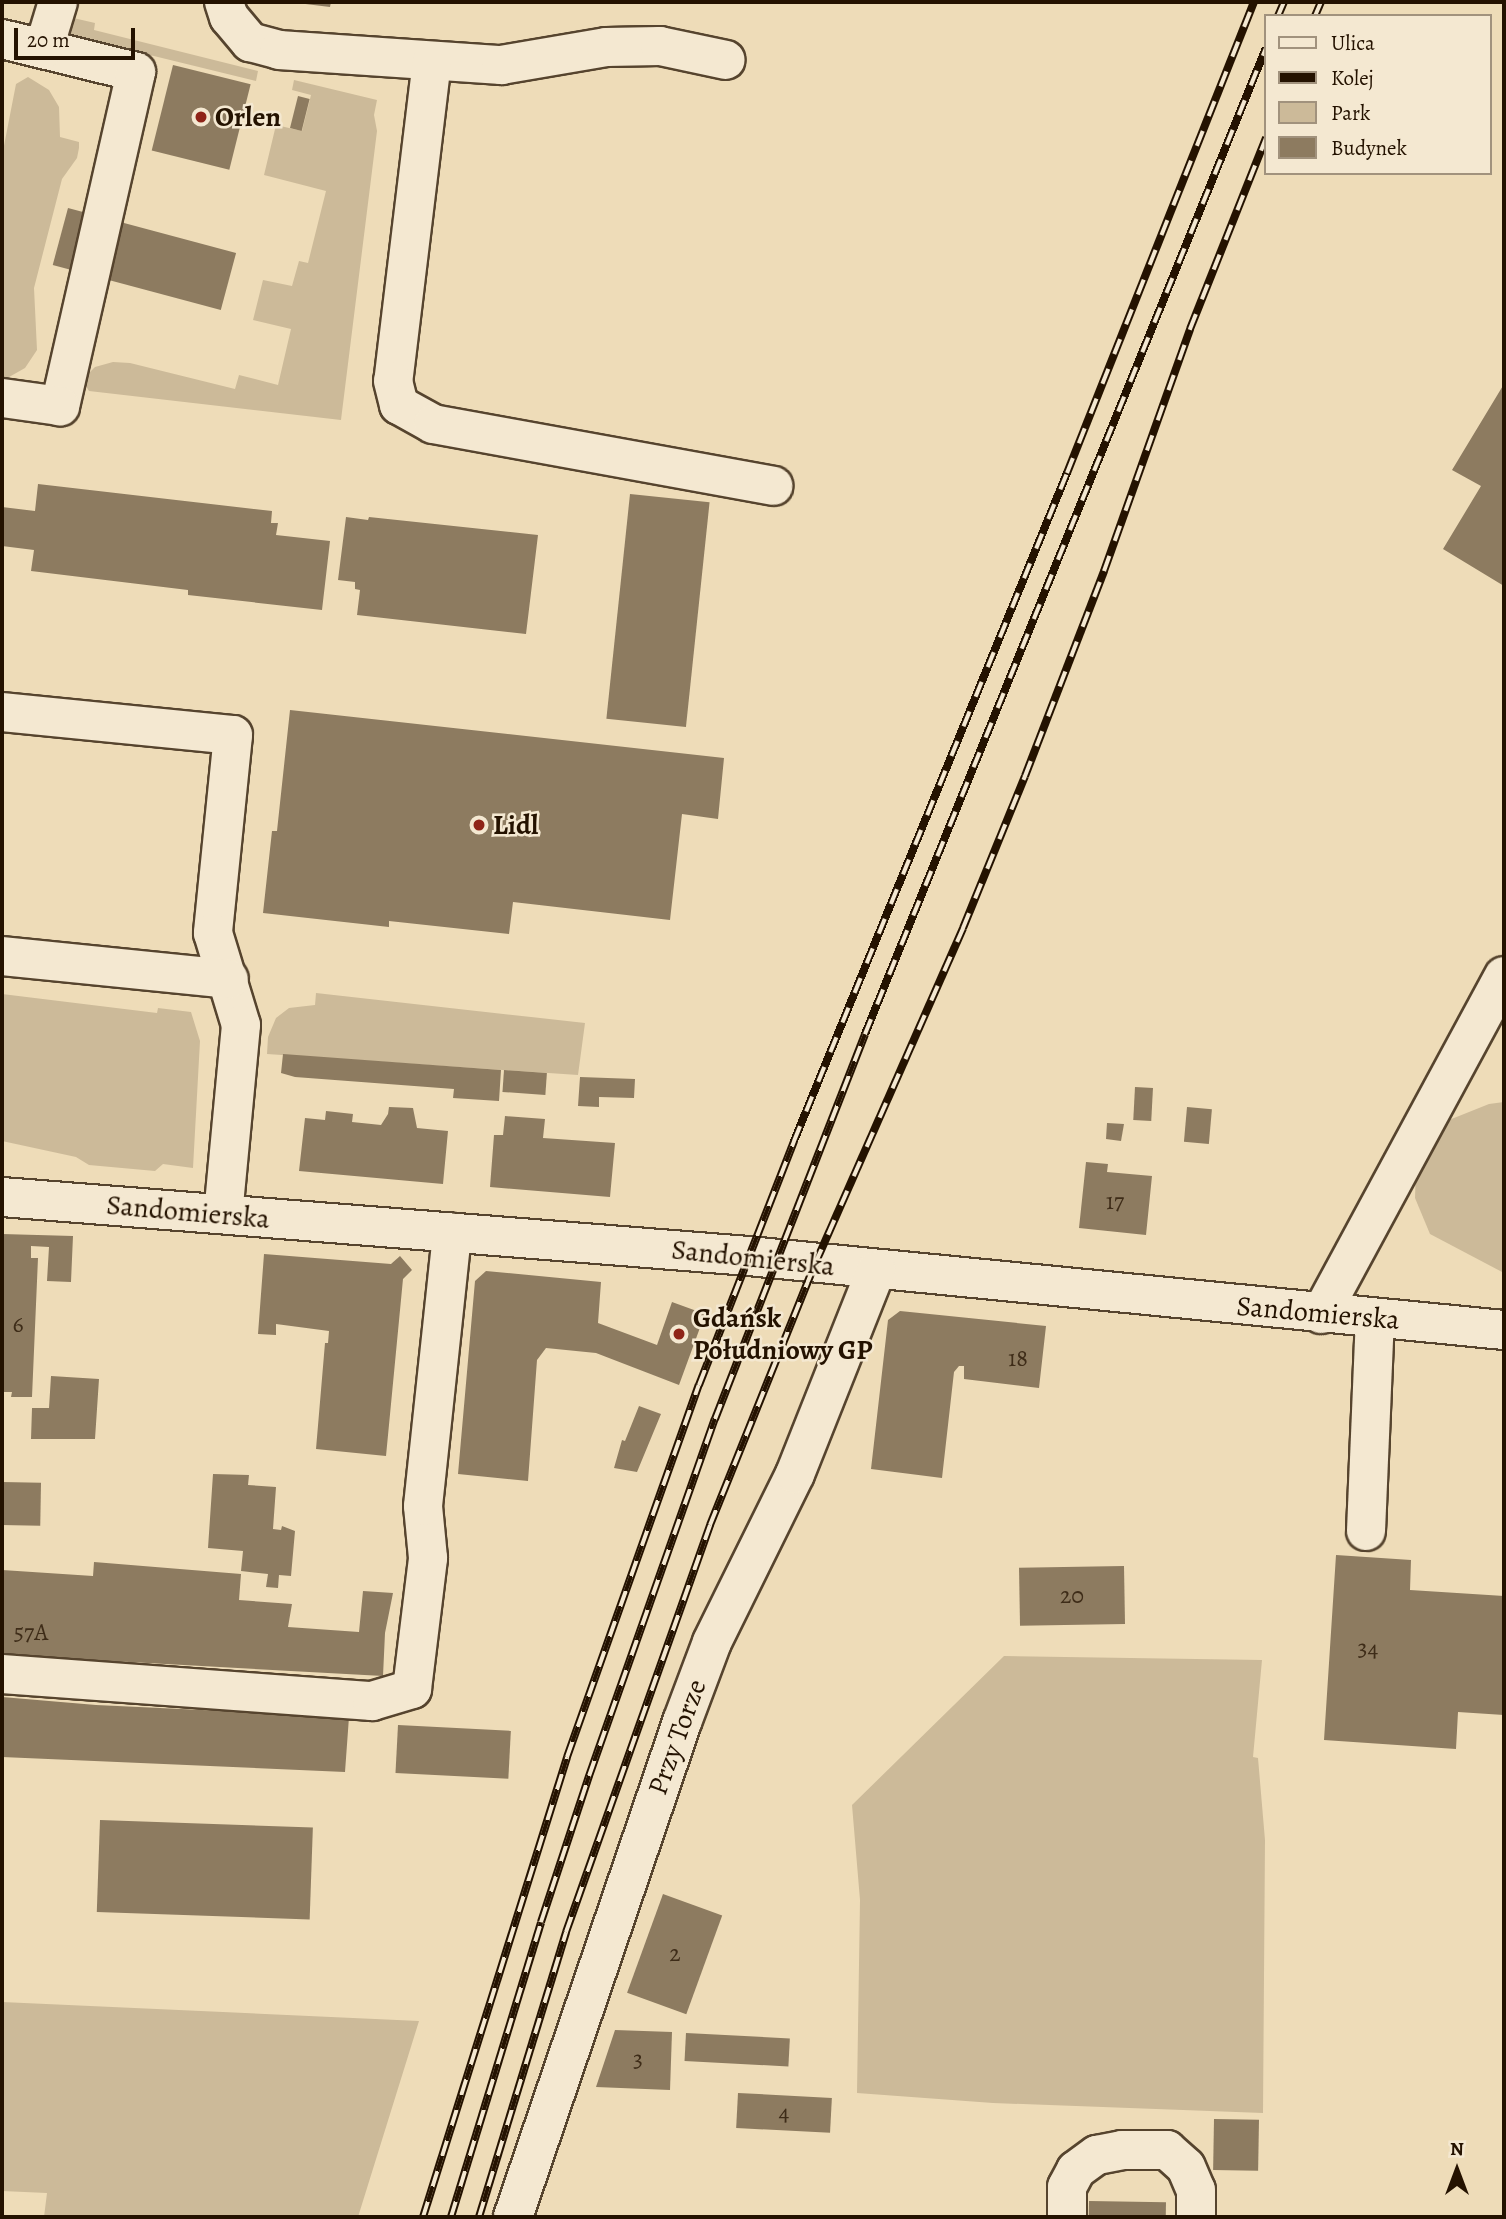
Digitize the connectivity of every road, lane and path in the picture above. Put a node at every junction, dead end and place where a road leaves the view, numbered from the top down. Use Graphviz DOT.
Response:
graph roads {
  1 [pos="58,2"];
  2 [pos="224,2"];
  3 [pos="2,39"];
  4 [pos="44,48"];
  5 [pos="726,60"];
  6 [pos="432,61"];
  7 [pos="2,398"];
  8 [pos="773,486"];
  9 [pos="2,712"];
  10 [pos="2,956"];
  11 [pos="1504,976"];
  12 [pos="229,979"];
  13 [pos="2,1197"];
  14 [pos="223,1214"];
  15 [pos="452,1233"];
  16 [pos="876,1270"];
  17 [pos="1321,1314"];
  18 [pos="1375,1318"];
  19 [pos="1504,1330"];
  20 [pos="1366,1531"];
  21 [pos="2,1674"];
  22 [pos="513,2217"];
  23 [pos="1067,2217"];
  24 [pos="1196,2217"];
  1 -- 4 [label="street"];
  2 -- 6 [label="street"];
  3 -- 4 [label="street"];
  4 -- 7 [label="street"];
  5 -- 6 [label="street"];
  6 -- 8 [label="street"];
  9 -- 12 [label="street"];
  10 -- 12 [label="street"];
  11 -- 17 [label="street"];
  12 -- 14 [label="street"];
  13 -- 14 [label="street, Sandomierska"];
  14 -- 15 [label="street, Sandomierska"];
  15 -- 16 [label="street, Sandomierska"];
  15 -- 21 [label="street"];
  16 -- 17 [label="street, Sandomierska"];
  16 -- 22 [label="street, Przy Torze"];
  17 -- 18 [label="street, Sandomierska"];
  18 -- 19 [label="street, Sandomierska"];
  18 -- 20 [label="street"];
  23 -- 24 [label="street"];
}
